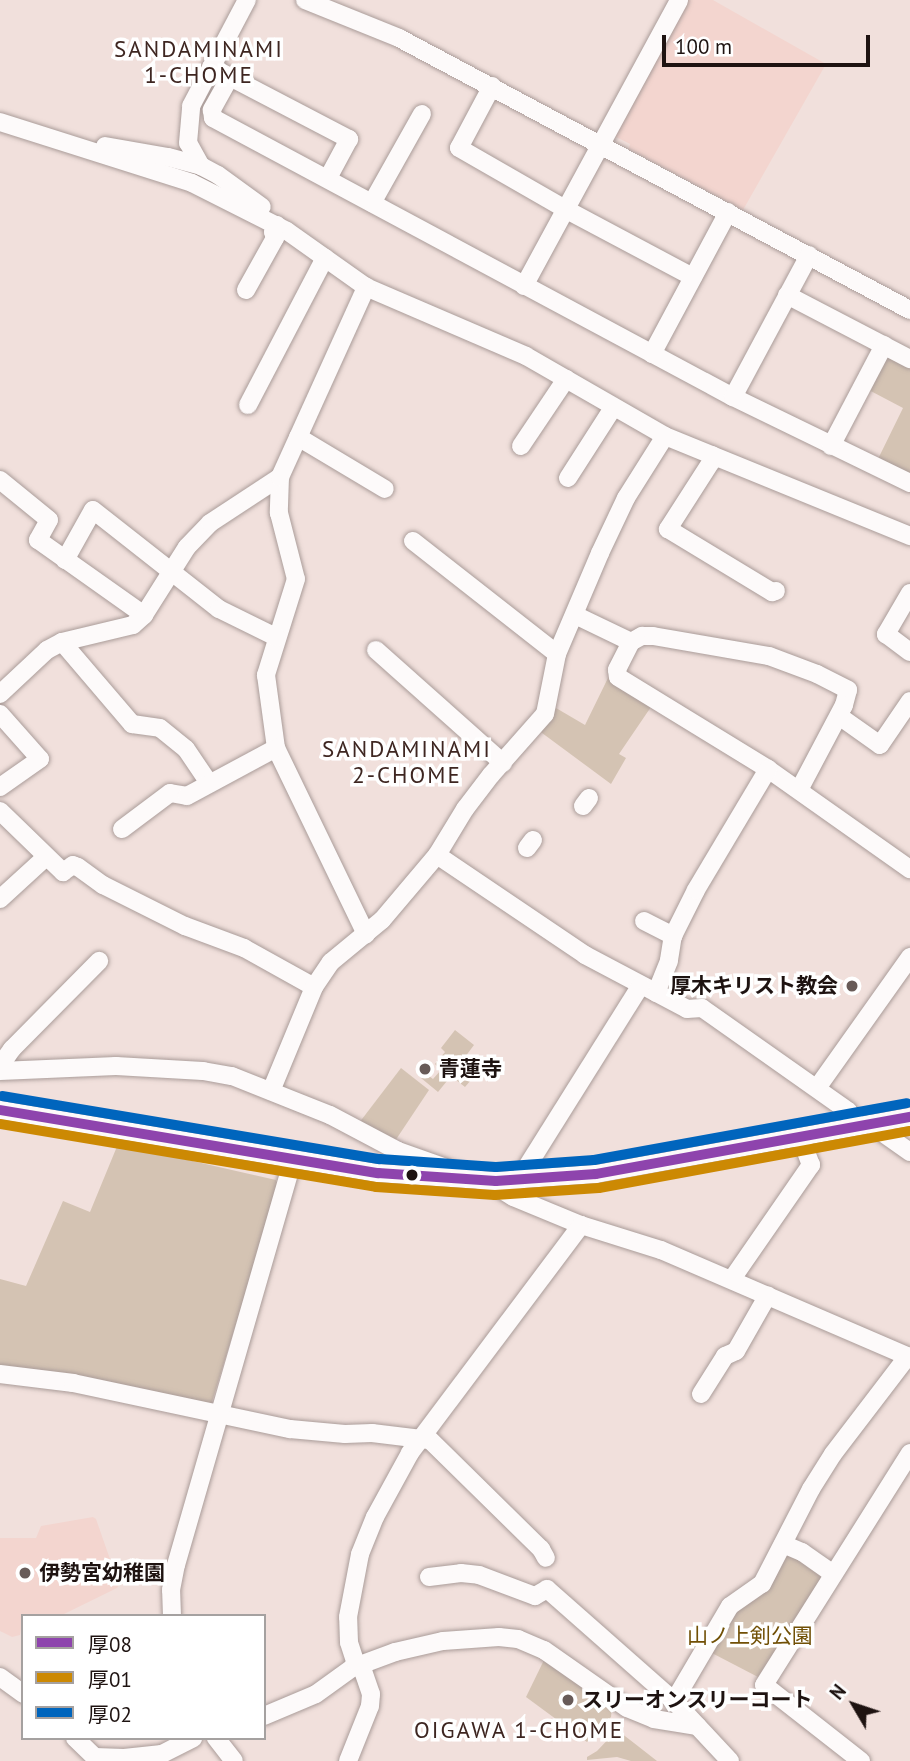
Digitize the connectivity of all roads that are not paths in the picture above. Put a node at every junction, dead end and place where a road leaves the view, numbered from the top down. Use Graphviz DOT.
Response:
graph roads {
  1 [pos="247,0"];
  2 [pos="305,0"];
  3 [pos="679,0"];
  4 [pos="211,67"];
  5 [pos="230,77"];
  6 [pos="492,86"];
  7 [pos="422,114"];
  8 [pos="0,122"];
  9 [pos="601,144"];
  10 [pos="79,148"];
  11 [pos="201,166"];
  12 [pos="328,178"];
  13 [pos="372,203"];
  14 [pos="565,209"];
  15 [pos="728,212"];
  16 [pos="282,228"];
  17 [pos="809,255"];
  18 [pos="324,258"];
  19 [pos="693,277"];
  20 [pos="524,286"];
  21 [pos="366,287"];
  22 [pos="246,290"];
  23 [pos="787,295"];
  24 [pos="910,310"];
  25 [pos="884,345"];
  26 [pos="652,354"];
  27 [pos="910,359"];
  28 [pos="566,379"];
  29 [pos="733,397"];
  30 [pos="248,405"];
  31 [pos="613,408"];
  32 [pos="665,436"];
  33 [pos="298,437"];
  34 [pos="521,446"];
  35 [pos="831,446"];
  36 [pos="712,455"];
  37 [pos="574,474"];
  38 [pos="280,477"];
  39 [pos="0,480"];
  40 [pos="910,483"];
  41 [pos="385,489"];
  42 [pos="910,537"];
  43 [pos="413,541"];
  44 [pos="65,560"];
  45 [pos="170,574"];
  46 [pos="776,591"];
  47 [pos="910,593"];
  48 [pos="145,615"];
  49 [pos="575,615"];
  50 [pos="276,637"];
  51 [pos="62,642"];
  52 [pos="631,642"];
  53 [pos="376,650"];
  54 [pos="910,652"];
  55 [pos="556,654"];
  56 [pos="0,694"];
  57 [pos="910,701"];
  58 [pos="0,713"];
  59 [pos="839,716"];
  60 [pos="276,748"];
  61 [pos="503,764"];
  62 [pos="768,769"];
  63 [pos="209,783"];
  64 [pos="0,788"];
  65 [pos="799,790"];
  66 [pos="0,811"];
  67 [pos="133,823"];
  68 [pos="437,855"];
  69 [pos="46,857"];
  70 [pos="910,869"];
  71 [pos="0,899"];
  72 [pos="645,921"];
  73 [pos="366,934"];
  74 [pos="673,936"];
  75 [pos="910,957"];
  76 [pos="99,961"];
  77 [pos="314,987"];
  78 [pos="649,989"];
  79 [pos="0,1066"];
  80 [pos="0,1072"];
  81 [pos="817,1088"];
  82 [pos="271,1091"];
  83 [pos="0,1110"];
  84 [pos="910,1117"];
  85 [pos="864,1125"];
  86 [pos="800,1137"];
  87 [pos="910,1152"];
  88 [pos="293,1160"];
  89 [pos="477,1180"];
  90 [pos="518,1181"];
  91 [pos="581,1225"];
  92 [pos="732,1279"];
  93 [pos="768,1295"];
  94 [pos="909,1356"];
  95 [pos="0,1374"];
  96 [pos="701,1394"];
  97 [pos="220,1413"];
  98 [pos="420,1439"];
  99 [pos="910,1453"];
  100 [pos="783,1544"];
  101 [pos="545,1558"];
  102 [pos="834,1574"];
  103 [pos="429,1577"];
  104 [pos="172,1614"];
  105 [pos="358,1665"];
  106 [pos="0,1677"];
  107 [pos="21,1693"];
  108 [pos="674,1701"];
  109 [pos="266,1715"];
  110 [pos="697,1726"];
  111 [pos="77,1740"];
  112 [pos="189,1740"];
  113 [pos="218,1740"];
  114 [pos="94,1759"];
  115 [pos="234,1761"];
  116 [pos="348,1761"];
  117 [pos="730,1761"];
  118 [pos="861,1761"];
  1 -- 4 [label="street"];
  2 -- 6 [label="street"];
  3 -- 9 [label="street"];
  4 -- 5 [label="street"];
  4 -- 11 [label="street"];
  5 -- 12 [label="street"];
  5 -- 12 [label="street"];
  6 -- 9 [label="street"];
  6 -- 14 [label="street"];
  7 -- 13 [label="street"];
  8 -- 10 [label="street"];
  9 -- 14 [label="street"];
  9 -- 15 [label="street"];
  10 -- 11 [label="street"];
  10 -- 16 [label="street"];
  11 -- 16 [label="street"];
  12 -- 13 [label="street"];
  13 -- 20 [label="street"];
  14 -- 19 [label="street"];
  14 -- 20 [label="street"];
  15 -- 17 [label="street"];
  15 -- 19 [label="street"];
  16 -- 18 [label="street"];
  16 -- 22 [label="street"];
  17 -- 23 [label="street"];
  17 -- 24 [label="street"];
  18 -- 21 [label="street"];
  18 -- 30 [label="street"];
  19 -- 26 [label="street"];
  20 -- 26 [label="street"];
  21 -- 28 [label="street"];
  21 -- 33 [label="street"];
  23 -- 25 [label="street"];
  23 -- 29 [label="street"];
  25 -- 27 [label="street"];
  25 -- 35 [label="street"];
  26 -- 29 [label="street"];
  28 -- 31 [label="street"];
  28 -- 34 [label="street"];
  29 -- 35 [label="street"];
  31 -- 32 [label="street"];
  31 -- 37 [label="street"];
  32 -- 36 [label="street"];
  32 -- 49 [label="street"];
  33 -- 38 [label="street"];
  33 -- 41 [label="street"];
  35 -- 40 [label="street"];
  36 -- 42 [label="street"];
  36 -- 46 [label="street"];
  38 -- 45 [label="street"];
  38 -- 50 [label="street"];
  39 -- 44 [label="street"];
  43 -- 55 [label="street"];
  44 -- 45 [label="street"];
  44 -- 48 [label="street"];
  45 -- 48 [label="street"];
  45 -- 50 [label="street"];
  47 -- 54 [label="street"];
  48 -- 51 [label="street"];
  49 -- 52 [label="street"];
  49 -- 55 [label="street"];
  50 -- 60 [label="street"];
  51 -- 56 [label="street"];
  51 -- 63 [label="street"];
  52 -- 59 [label="street"];
  52 -- 62 [label="street"];
  53 -- 61 [label="street"];
  55 -- 61 [label="street"];
  57 -- 59 [label="street"];
  58 -- 64 [label="street"];
  59 -- 65 [label="street"];
  60 -- 63 [label="street"];
  60 -- 73 [label="street"];
  61 -- 68 [label="street"];
  62 -- 65 [label="street"];
  62 -- 74 [label="street"];
  63 -- 67 [label="street"];
  65 -- 70 [label="street"];
  66 -- 69 [label="street"];
  68 -- 73 [label="street"];
  68 -- 78 [label="street"];
  69 -- 71 [label="street"];
  69 -- 77 [label="street"];
  72 -- 74 [label="street"];
  73 -- 77 [label="street"];
  74 -- 78 [label="street"];
  75 -- 81 [label="street"];
  76 -- 79 [label="street"];
  77 -- 82 [label="street"];
  78 -- 81 [label="street"];
  78 -- 90 [label="street"];
  80 -- 82 [label="street"];
  81 -- 85 [label="street"];
  82 -- 89 [label="street"];
  83 -- 88 [label="street"];
  84 -- 85 [label="street"];
  85 -- 86 [label="street"];
  85 -- 87 [label="street"];
  86 -- 90 [label="street"];
  86 -- 92 [label="street"];
  88 -- 89 [label="street"];
  88 -- 97 [label="street"];
  89 -- 90 [label="street"];
  89 -- 91 [label="street"];
  91 -- 92 [label="street"];
  91 -- 98 [label="street"];
  92 -- 93 [label="street"];
  93 -- 94 [label="street"];
  93 -- 96 [label="street"];
  94 -- 100 [label="street"];
  95 -- 97 [label="street"];
  97 -- 98 [label="street"];
  97 -- 104 [label="street"];
  98 -- 101 [label="street"];
  98 -- 105 [label="street"];
  99 -- 102 [label="street"];
  100 -- 102 [label="street"];
  100 -- 108 [label="street"];
  102 -- 118 [label="street"];
  103 -- 108 [label="street"];
  105 -- 109 [label="street"];
  105 -- 110 [label="street"];
  105 -- 116 [label="street"];
  106 -- 107 [label="street"];
  108 -- 110 [label="street"];
  110 -- 117 [label="street"];
  111 -- 114 [label="street"];
  112 -- 114 [label="street"];
  113 -- 115 [label="street"];
}
